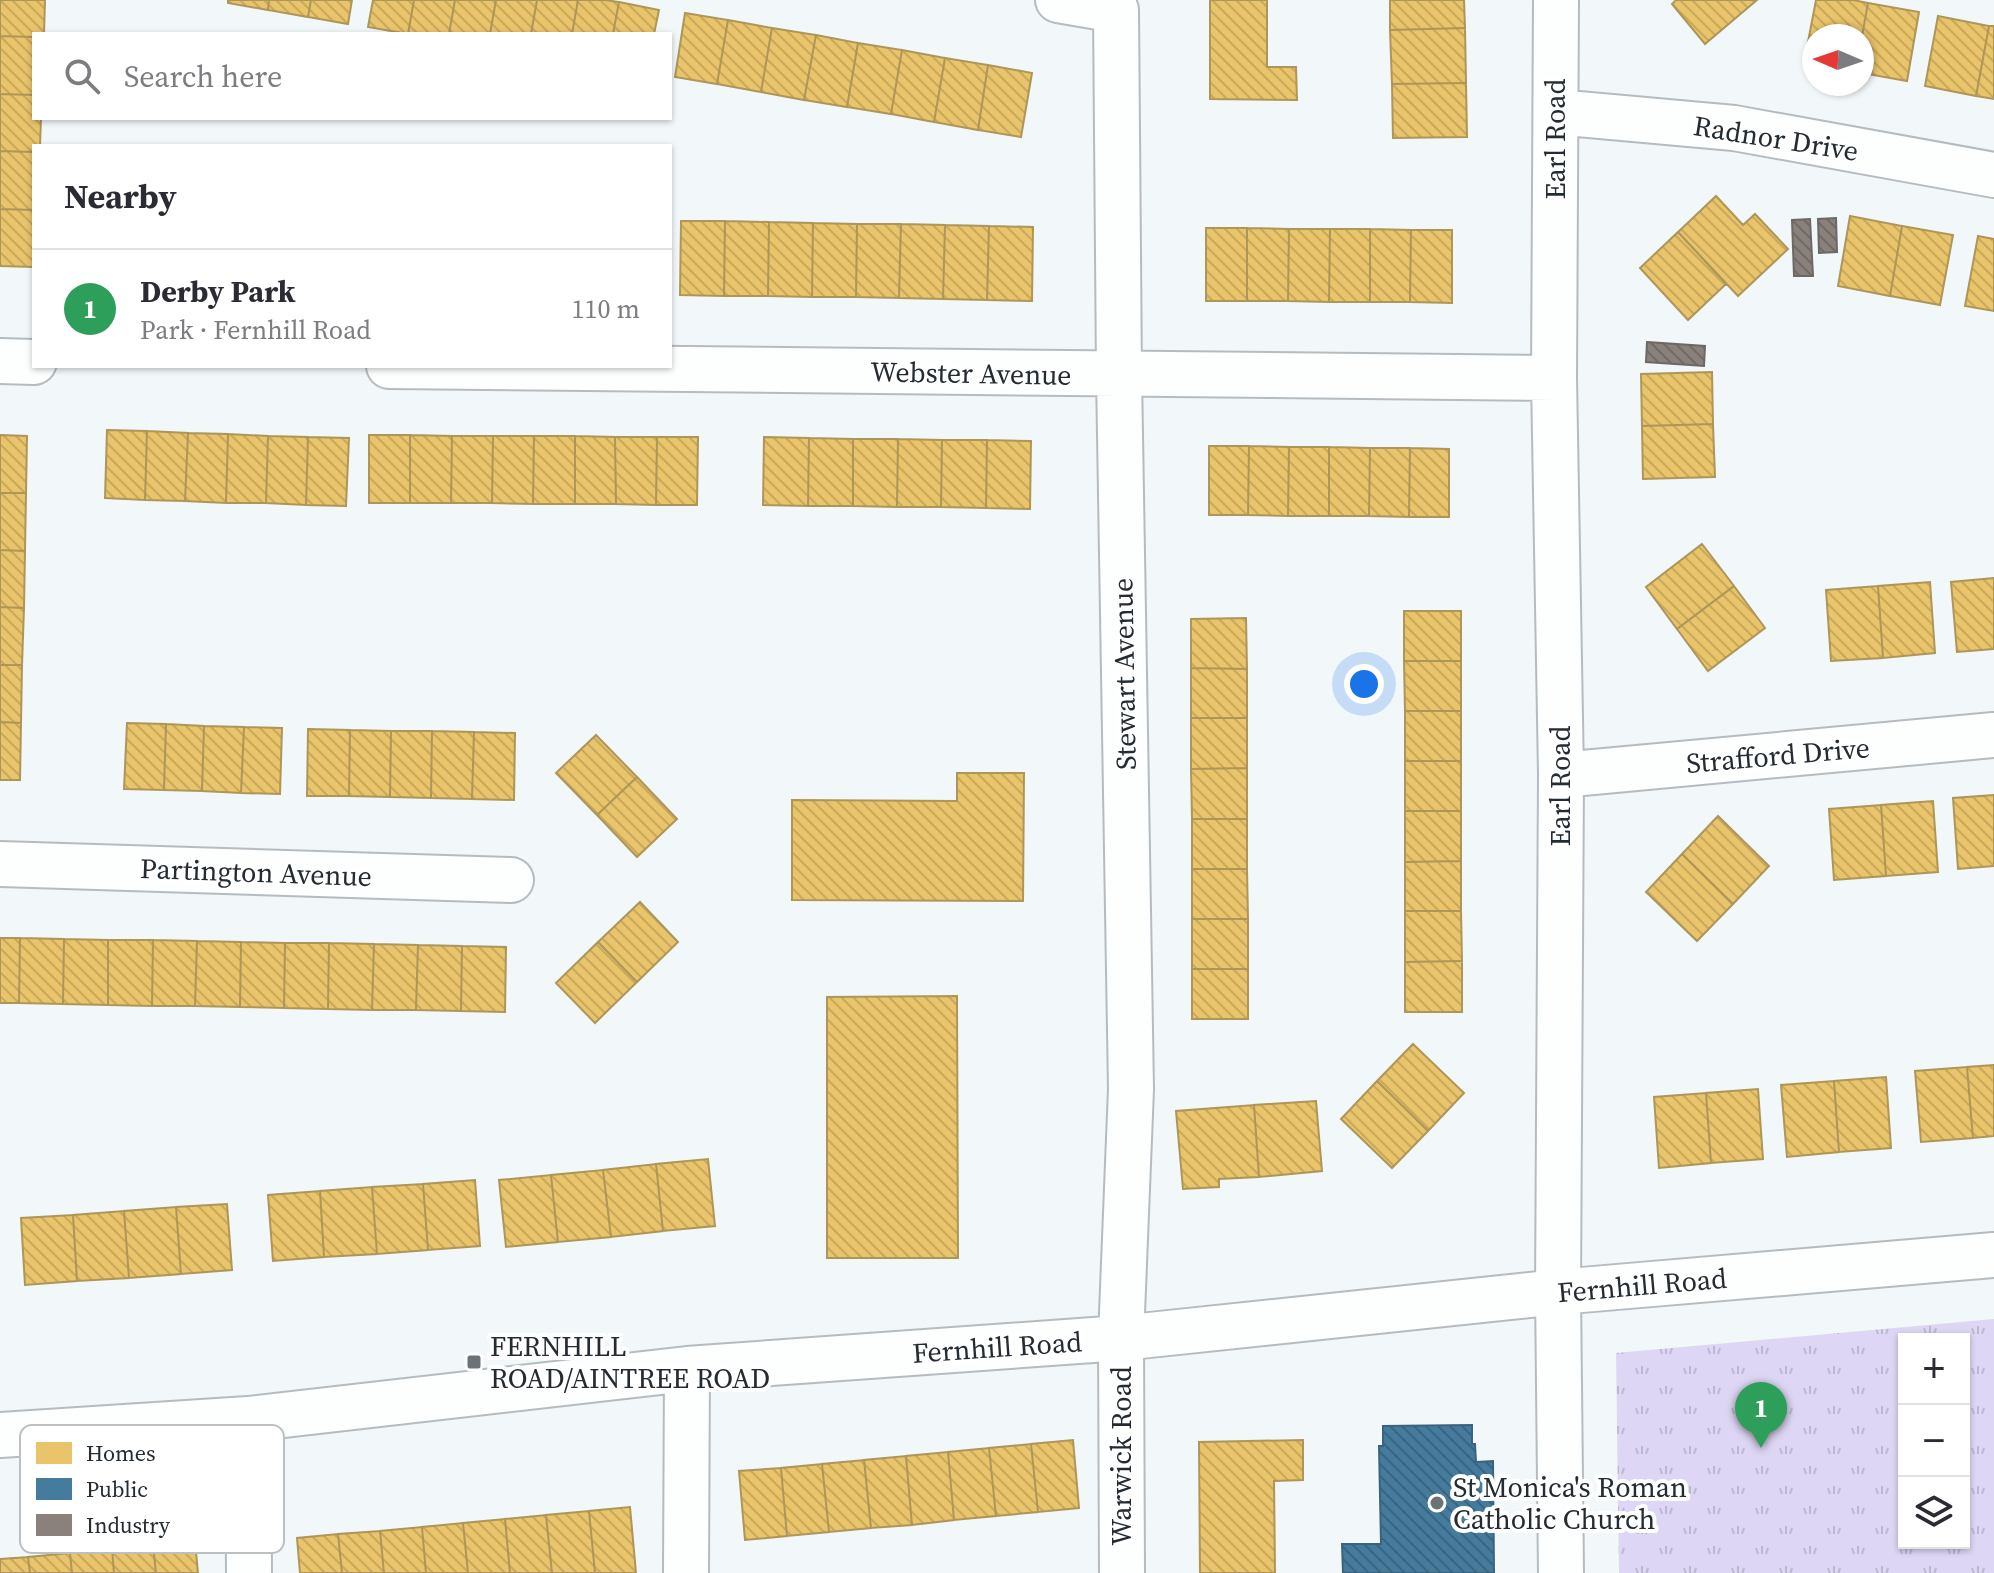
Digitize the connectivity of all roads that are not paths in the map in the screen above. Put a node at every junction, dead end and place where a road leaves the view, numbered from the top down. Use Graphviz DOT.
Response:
graph roads {
  1 [pos="1058,0"];
  2 [pos="1556,0"];
  3 [pos="1556,112"];
  4 [pos="1994,175"];
  5 [pos="0,361"];
  6 [pos="32,362"];
  7 [pos="551,368"];
  8 [pos="1119,375"];
  9 [pos="1554,378"];
  10 [pos="1994,735"];
  11 [pos="1561,775"];
  12 [pos="0,864"];
  13 [pos="511,880"];
  14 [pos="1994,1255"];
  15 [pos="1558,1292"];
  16 [pos="1121,1338"];
  17 [pos="687,1369"];
  18 [pos="248,1419"];
  19 [pos="155,1425"];
  20 [pos="248,1425"];
  21 [pos="20,1434"];
  22 [pos="0,1435"];
  23 [pos="249,1553"];
  24 [pos="249,1573"];
  25 [pos="686,1573"];
  26 [pos="1122,1573"];
  27 [pos="1561,1573"];
  1 -- 8 [label="street, Stewart Avenue"];
  2 -- 3 [label="street, Earl Road"];
  3 -- 4 [label="street, Radnor Drive"];
  3 -- 9 [label="street, Earl Road"];
  5 -- 6 [label="street"];
  7 -- 8 [label="street, Webster Avenue"];
  8 -- 9 [label="street, Webster Avenue"];
  8 -- 16 [label="street, Stewart Avenue"];
  9 -- 11 [label="street, Earl Road"];
  10 -- 11 [label="street, Strafford Drive"];
  11 -- 15 [label="street, Earl Road"];
  12 -- 13 [label="street, Partington Avenue"];
  14 -- 15 [label="street, Fernhill Road"];
  15 -- 16 [label="street, Fernhill Road"];
  15 -- 27 [label="street, Earl Road"];
  16 -- 17 [label="street, Fernhill Road"];
  16 -- 26 [label="street, Warwick Road"];
  17 -- 18 [label="street, Fernhill Road"];
  17 -- 25 [label="street"];
  18 -- 19 [label="street, Fernhill Road"];
  18 -- 20 [label="street"];
  21 -- 22 [label="street, Fernhill Road"];
  23 -- 24 [label="street"];
}
